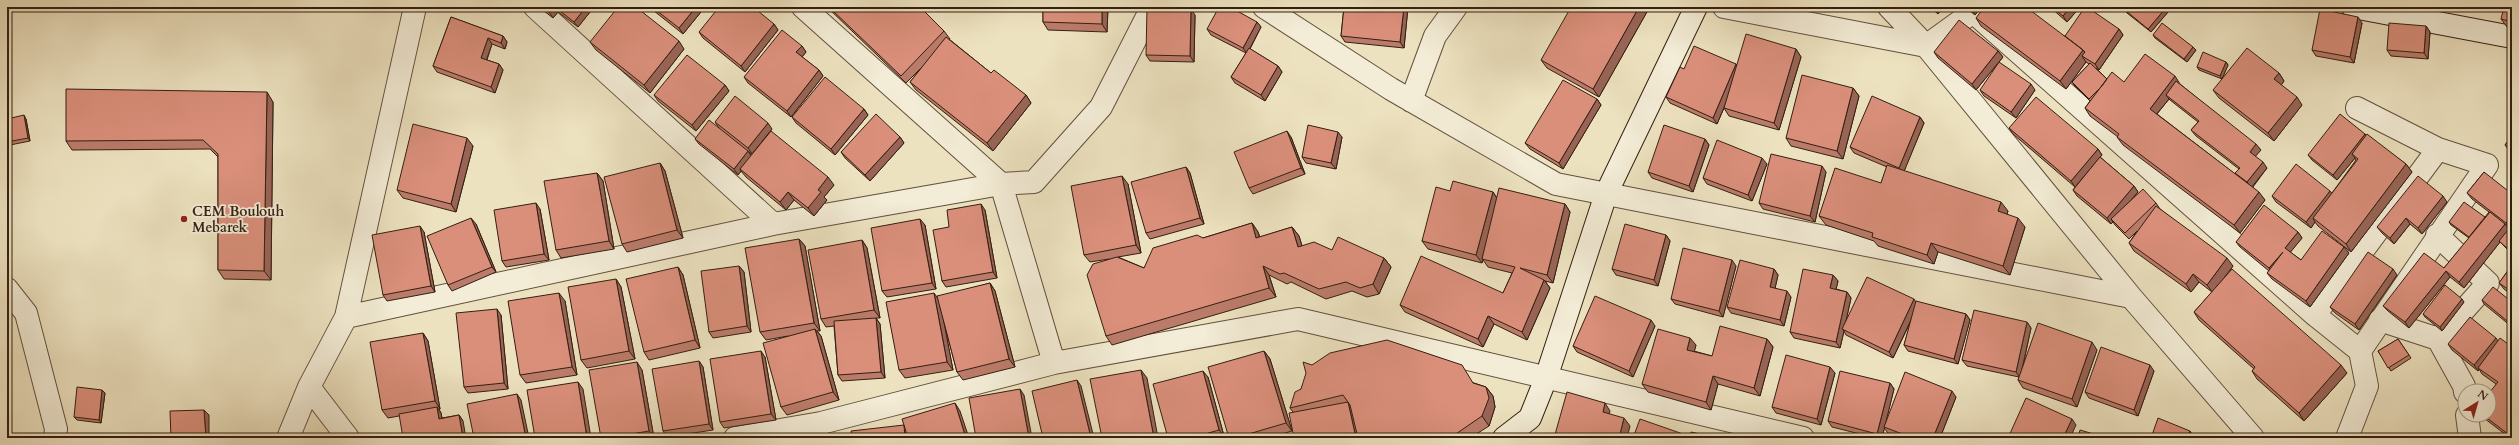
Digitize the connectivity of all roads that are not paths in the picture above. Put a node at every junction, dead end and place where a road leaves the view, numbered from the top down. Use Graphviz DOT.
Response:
graph roads {
  1 [pos="415,7"];
  2 [pos="535,7"];
  3 [pos="803,7"];
  4 [pos="1152,7"];
  5 [pos="1264,7"];
  6 [pos="1456,7"];
  7 [pos="1696,7"];
  8 [pos="1724,7"];
  9 [pos="1889,7"];
  10 [pos="2353,7"];
  11 [pos="2512,37"];
  12 [pos="1926,46"];
  13 [pos="1411,101"];
  14 [pos="2357,108"];
  15 [pos="2438,149"];
  16 [pos="1001,184"];
  17 [pos="1606,194"];
  18 [pos="773,224"];
  19 [pos="2437,235"];
  20 [pos="7,289"];
  21 [pos="2130,297"];
  22 [pos="2315,315"];
  23 [pos="346,317"];
  24 [pos="2380,320"];
  25 [pos="2438,339"];
  26 [pos="2360,351"];
  27 [pos="1054,363"];
  28 [pos="1546,378"];
  29 [pos="2462,383"];
  30 [pos="309,387"];
  31 [pos="2468,423"];
  32 [pos="822,431"];
  33 [pos="55,438"];
  34 [pos="288,438"];
  35 [pos="348,438"];
  36 [pos="735,438"];
  37 [pos="1504,438"];
  38 [pos="1803,438"];
  39 [pos="2253,438"];
  40 [pos="2347,438"];
  41 [pos="2470,438"];
  1 -- 23 [label="street"];
  2 -- 18 [label="street"];
  3 -- 16 [label="street"];
  4 -- 16 [label="street"];
  5 -- 13 [label="street"];
  6 -- 13 [label="street"];
  7 -- 17 [label="street"];
  8 -- 12 [label="street"];
  9 -- 12 [label="street"];
  10 -- 11 [label="street"];
  12 -- 21 [label="street"];
  12 -- 22 [label="street"];
  13 -- 17 [label="street"];
  14 -- 15 [label="street"];
  15 -- 19 [label="street"];
  15 -- 22 [label="street"];
  16 -- 18 [label="street"];
  16 -- 27 [label="street"];
  17 -- 21 [label="street"];
  17 -- 28 [label="street"];
  18 -- 23 [label="street"];
  19 -- 24 [label="street"];
  19 -- 25 [label="street"];
  20 -- 33 [label="street"];
  21 -- 39 [label="street"];
  22 -- 26 [label="street"];
  23 -- 30 [label="street"];
  24 -- 25 [label="street"];
  24 -- 26 [label="street"];
  25 -- 29 [label="street"];
  26 -- 40 [label="street"];
  27 -- 28 [label="street"];
  27 -- 32 [label="street"];
  28 -- 37 [label="street"];
  28 -- 38 [label="street"];
  30 -- 34 [label="street"];
  30 -- 35 [label="street"];
  31 -- 41 [label="street"];
  32 -- 36 [label="street"];
}
